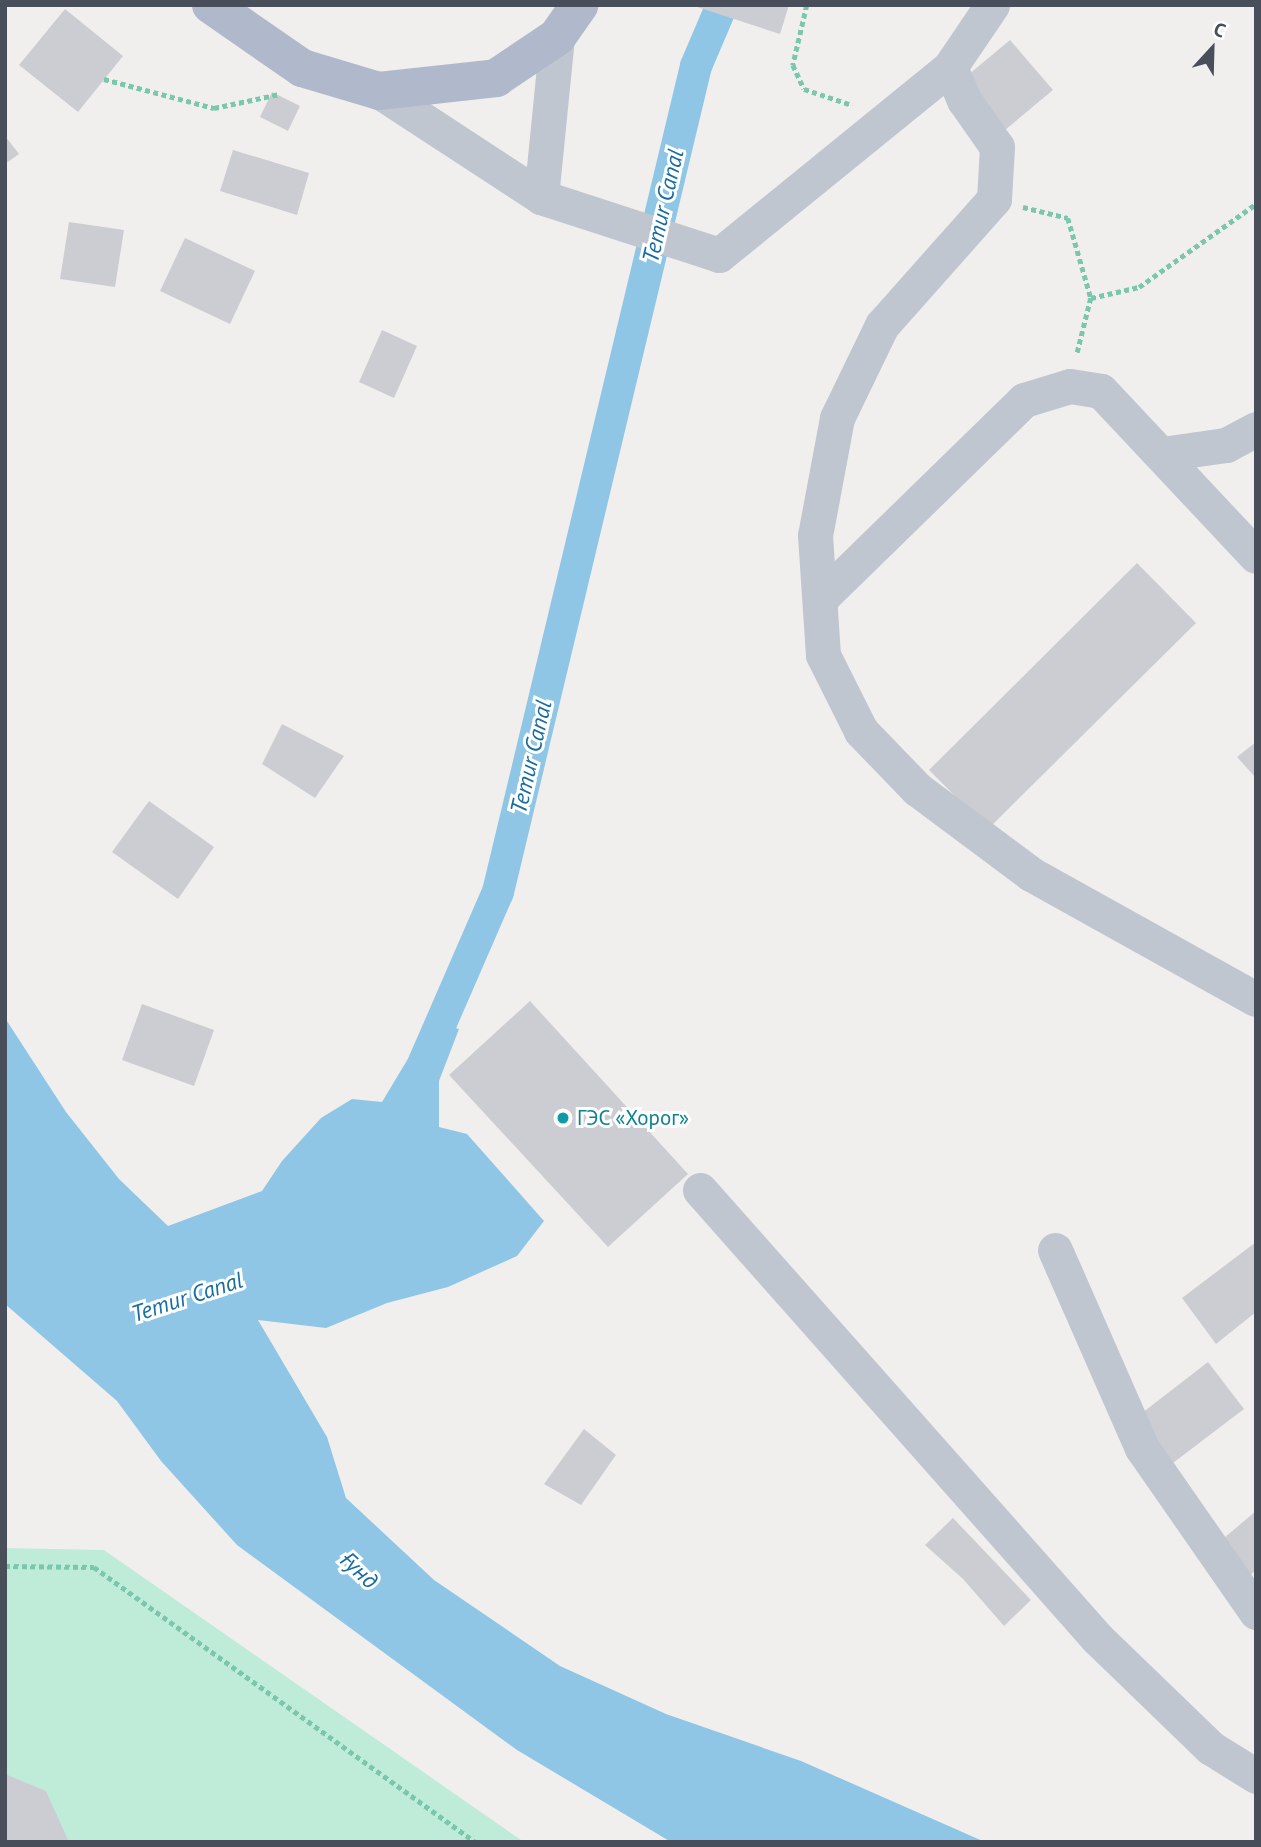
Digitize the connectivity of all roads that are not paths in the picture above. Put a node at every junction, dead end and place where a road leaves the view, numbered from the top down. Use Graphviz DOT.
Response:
graph roads {
  1 [pos="211,5"];
  2 [pos="579,5"];
  3 [pos="992,5"];
  4 [pos="557,37"];
  5 [pos="950,67"];
  6 [pos="379,91"];
  7 [pos="541,197"];
  8 [pos="1256,429"];
  9 [pos="1162,454"];
  10 [pos="1256,556"];
  11 [pos="820,599"];
  12 [pos="1256,999"];
  13 [pos="700,1190"];
  14 [pos="1055,1250"];
  15 [pos="1256,1612"];
  16 [pos="1256,1776"];
  1 -- 6 [label="main road"];
  2 -- 4 [label="main road"];
  3 -- 5 [label="street"];
  4 -- 6 [label="main road"];
  4 -- 7 [label="street"];
  5 -- 7 [label="street"];
  5 -- 11 [label="street"];
  6 -- 7 [label="street"];
  8 -- 9 [label="street"];
  9 -- 10 [label="street"];
  9 -- 11 [label="street"];
  11 -- 12 [label="street"];
  13 -- 16 [label="street"];
  14 -- 15 [label="street"];
}
